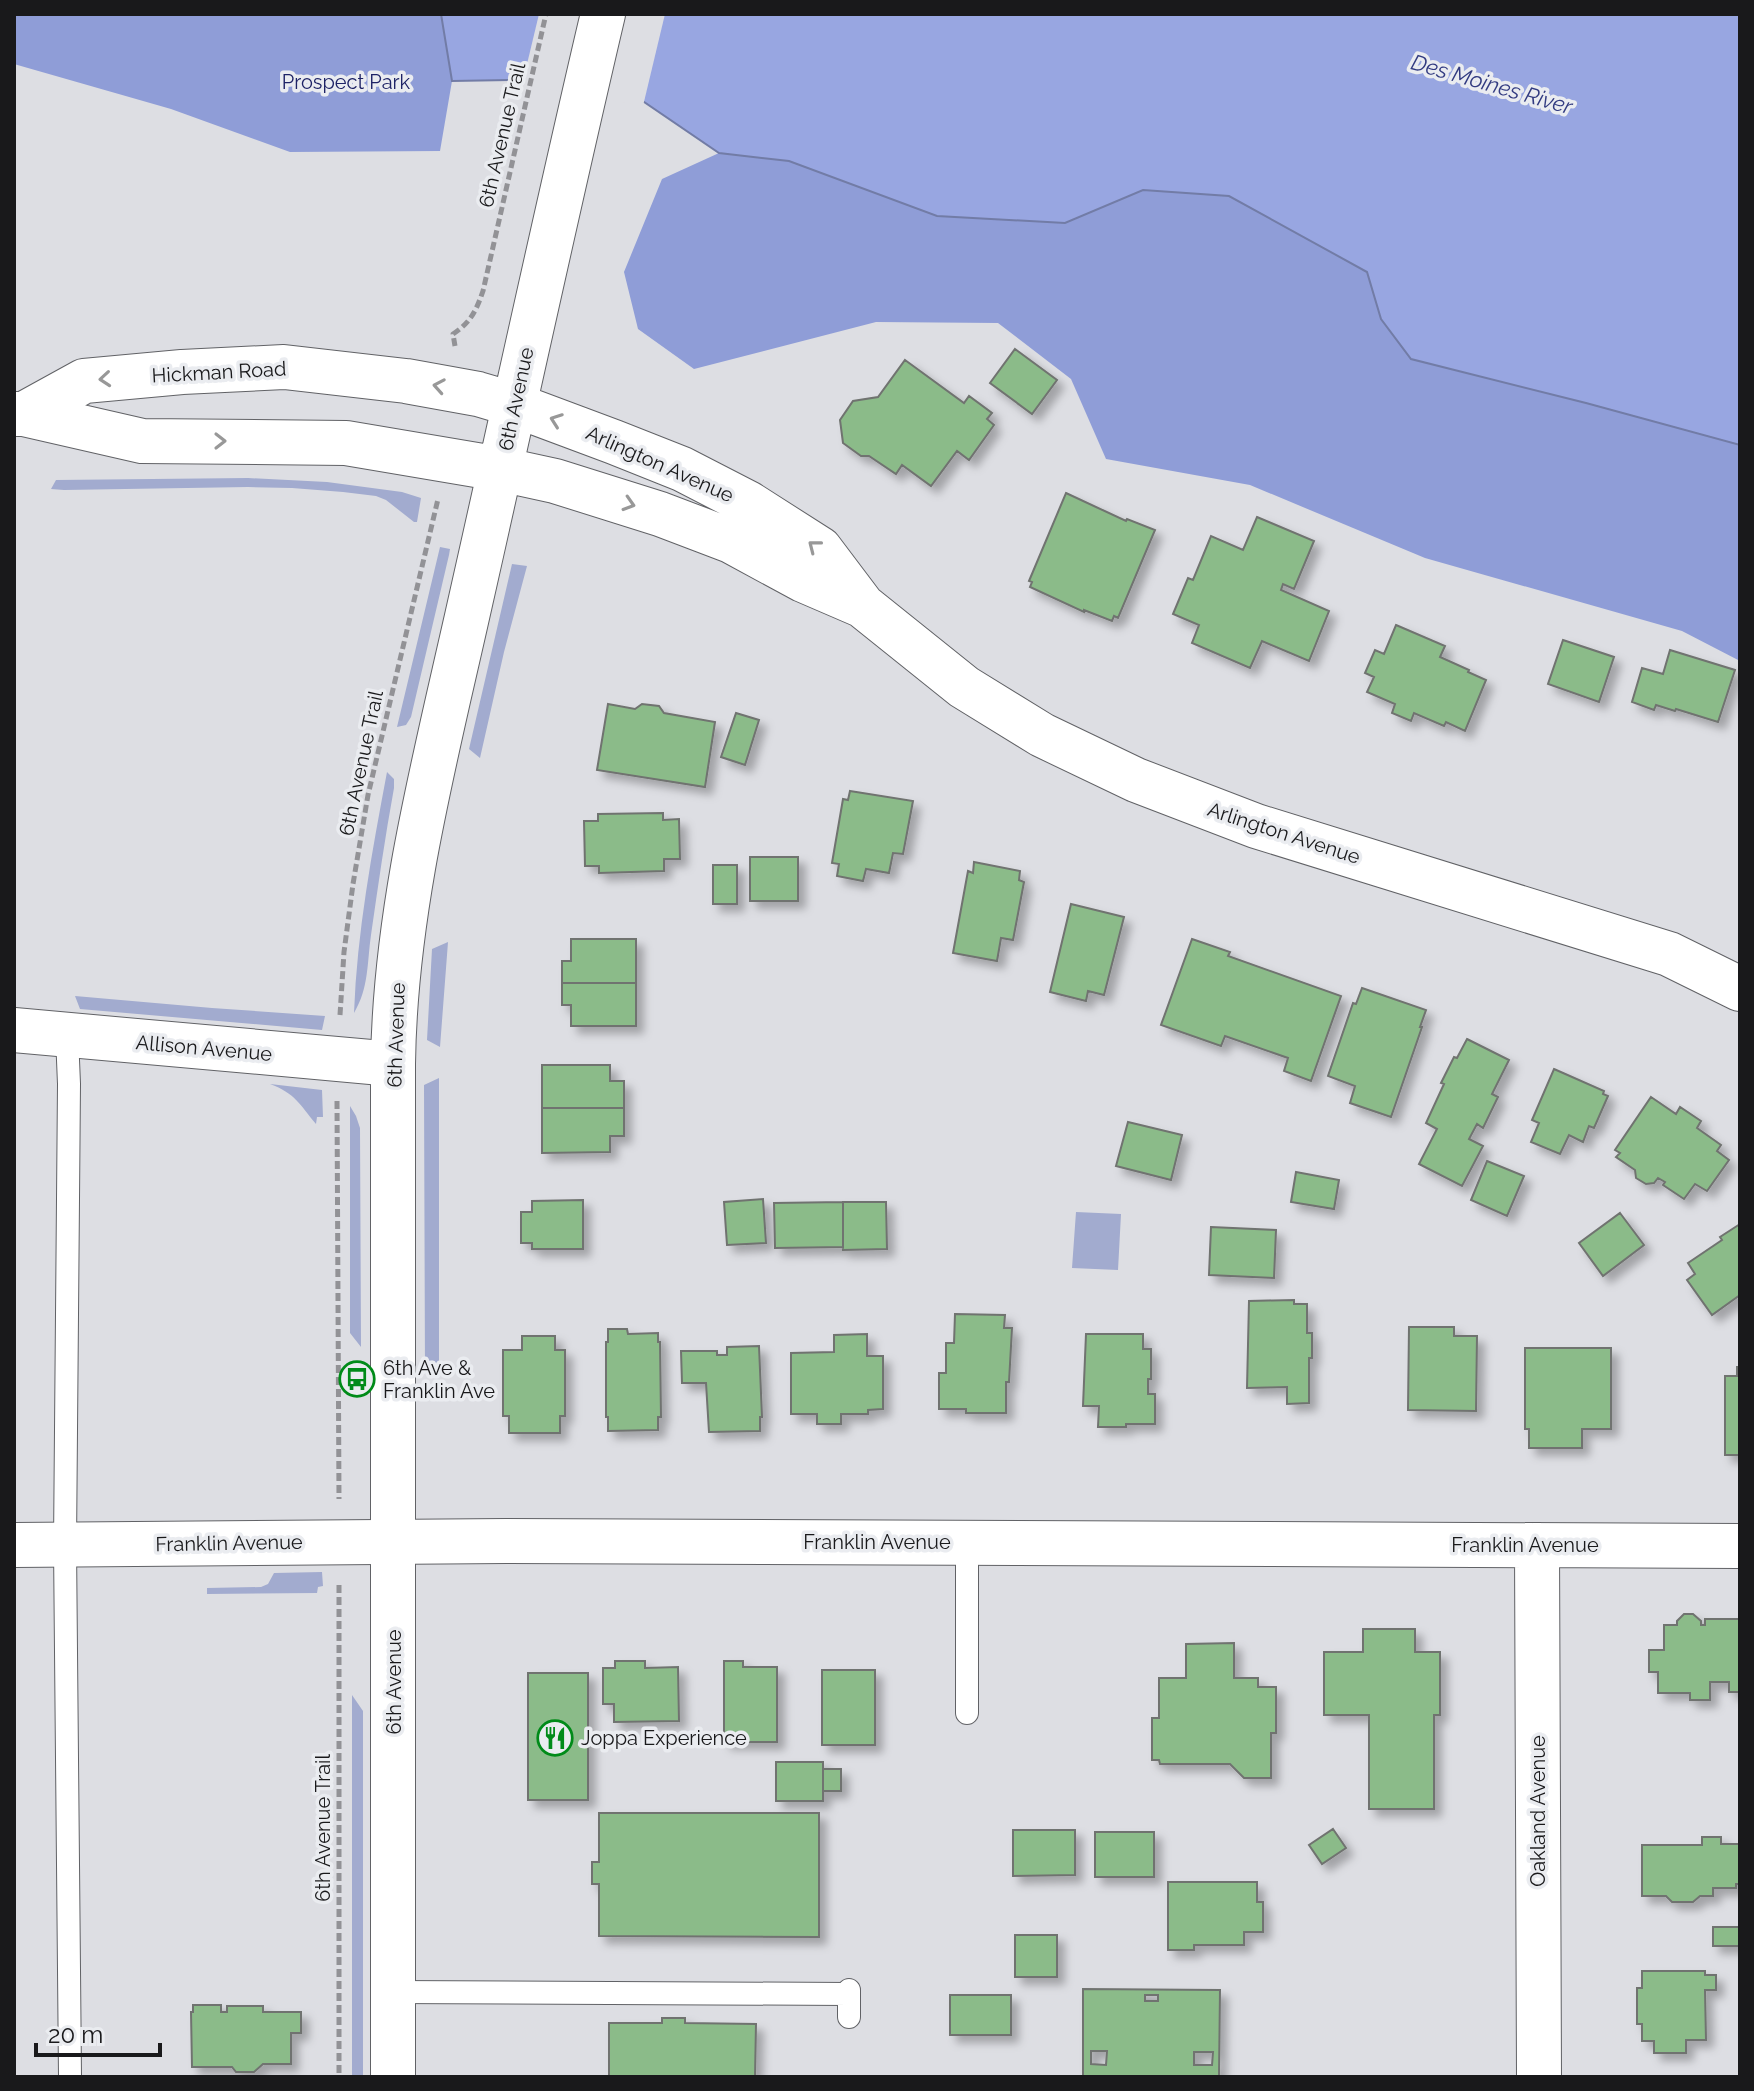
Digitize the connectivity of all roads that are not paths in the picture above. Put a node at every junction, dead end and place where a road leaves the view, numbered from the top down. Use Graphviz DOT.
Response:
graph roads {
  1 [pos="603,14"];
  2 [pos="515,405"];
  3 [pos="19,414"];
  4 [pos="500,469"];
  5 [pos="863,606"];
  6 [pos="1740,989"];
  7 [pos="14,1030"];
  8 [pos="67,1036"];
  9 [pos="393,1064"];
  10 [pos="394,1541"];
  11 [pos="967,1543"];
  12 [pos="14,1545"];
  13 [pos="65,1545"];
  14 [pos="1537,1545"];
  15 [pos="1740,1546"];
  16 [pos="967,1713"];
  17 [pos="393,1992"];
  18 [pos="849,2017"];
  19 [pos="70,2077"];
  20 [pos="393,2077"];
  21 [pos="1539,2077"];
  1 -- 2 [label="main road, 6th Avenue"];
  2 -- 3 [label="main road, Hickman Road, one-way"];
  2 -- 4 [label="main road, 6th Avenue"];
  5 -- 2 [label="main road, Arlington Avenue, one-way"];
  3 -- 4 [label="main road, Hickman Road, one-way"];
  4 -- 5 [label="main road, Arlington Avenue, one-way"];
  4 -- 9 [label="main road, 6th Avenue"];
  5 -- 6 [label="main road, Arlington Avenue"];
  7 -- 8 [label="main road, Allison Avenue"];
  8 -- 9 [label="main road, Allison Avenue"];
  8 -- 13 [label="lane"];
  9 -- 10 [label="main road, 6th Avenue"];
  10 -- 11 [label="main road, Franklin Avenue"];
  10 -- 13 [label="main road, Franklin Avenue"];
  10 -- 17 [label="main road, 6th Avenue"];
  11 -- 14 [label="main road, Franklin Avenue"];
  11 -- 16 [label="lane"];
  12 -- 13 [label="main road, Franklin Avenue"];
  13 -- 19 [label="lane"];
  14 -- 15 [label="main road, Franklin Avenue"];
  14 -- 21 [label="main road, Oakland Avenue"];
  17 -- 18 [label="lane"];
  17 -- 20 [label="main road, 6th Avenue"];
}
